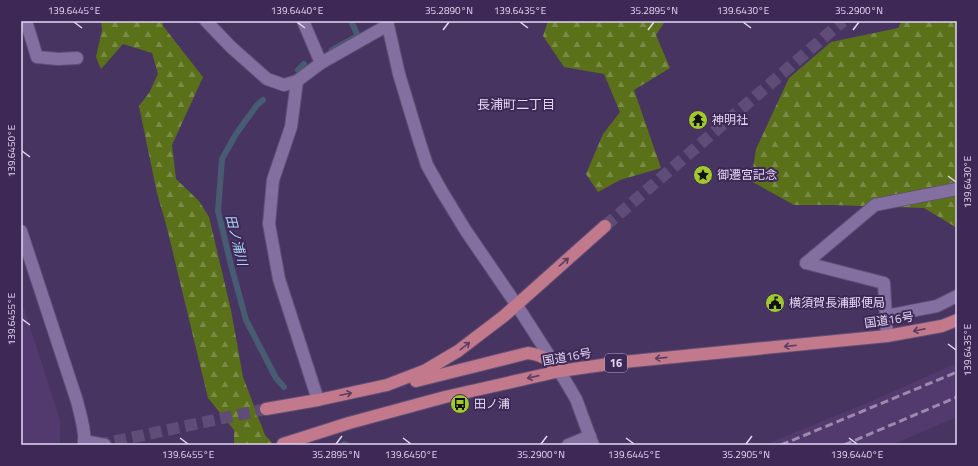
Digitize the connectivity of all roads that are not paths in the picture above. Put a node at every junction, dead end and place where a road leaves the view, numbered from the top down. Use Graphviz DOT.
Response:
graph roads {
  1 [pos="26,21"];
  2 [pos="206,21"];
  3 [pos="303,21"];
  4 [pos="388,23"];
  5 [pos="77,58"];
  6 [pos="321,63"];
  7 [pos="297,81"];
  8 [pos="957,189"];
  9 [pos="605,226"];
  10 [pos="21,231"];
  11 [pos="957,296"];
  12 [pos="516,304"];
  13 [pos="886,316"];
  14 [pos="957,320"];
  15 [pos="887,336"];
  16 [pos="560,371"];
  17 [pos="387,385"];
  18 [pos="318,400"];
  19 [pos="266,409"];
  20 [pos="592,441"];
  21 [pos="84,443"];
  22 [pos="283,444"];
  23 [pos="104,445"];
  24 [pos="568,445"];
  1 -- 5 [label="street"];
  2 -- 7 [label="street"];
  3 -- 6 [label="street"];
  4 -- 6 [label="street"];
  4 -- 12 [label="street"];
  6 -- 7 [label="street"];
  7 -- 18 [label="street"];
  8 -- 13 [label="street"];
  12 -- 9 [label="highway, one-way"];
  10 -- 21 [label="street"];
  11 -- 13 [label="street"];
  12 -- 16 [label="street"];
  17 -- 12 [label="highway, one-way"];
  13 -- 15 [label="street"];
  14 -- 15 [label="highway, 国道16号 / 16, one-way"];
  15 -- 16 [label="highway, 国道16号 / 16, one-way"];
  16 -- 17 [label="highway"];
  16 -- 20 [label="street"];
  16 -- 22 [label="highway, 国道16号 / 16, one-way"];
  18 -- 17 [label="highway, one-way"];
  18 -- 19 [label="highway"];
  20 -- 24 [label="street"];
  21 -- 23 [label="street"];
}
